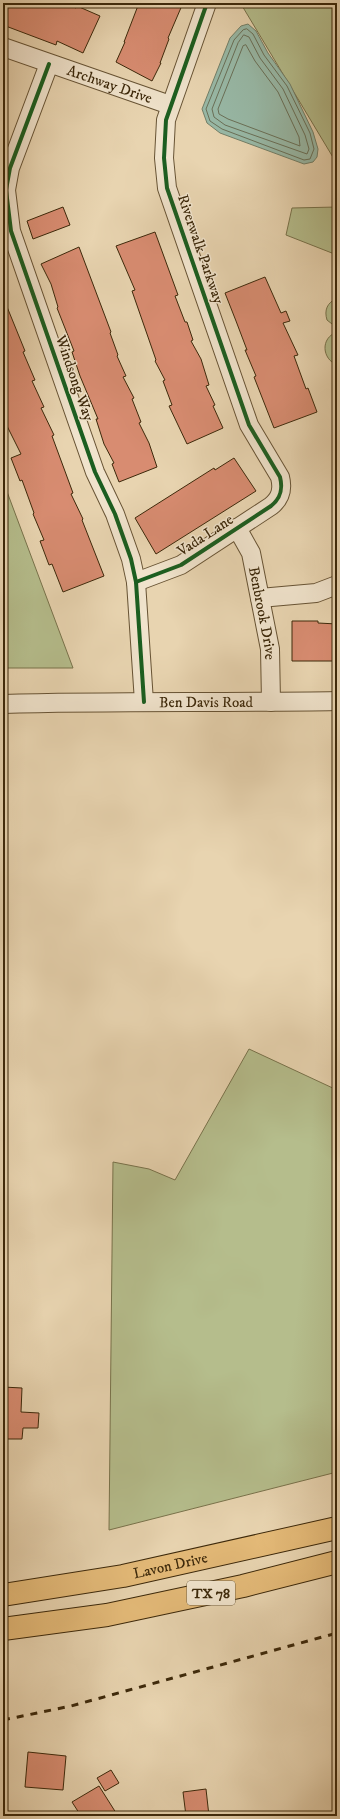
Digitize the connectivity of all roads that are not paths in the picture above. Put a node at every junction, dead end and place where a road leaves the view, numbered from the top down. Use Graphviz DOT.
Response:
graph roads {
  1 [pos="207,3"];
  2 [pos="3,47"];
  3 [pos="49,64"];
  4 [pos="170,105"];
  5 [pos="280,496"];
  6 [pos="238,528"];
  7 [pos="136,582"];
  8 [pos="337,584"];
  9 [pos="260,598"];
  10 [pos="337,701"];
  11 [pos="144,702"];
  12 [pos="271,702"];
  13 [pos="3,704"];
  14 [pos="337,1528"];
  15 [pos="337,1562"];
  16 [pos="3,1595"];
  17 [pos="3,1629"];
  1 -- 4 [label="street, Riverwalk Parkway"];
  2 -- 3 [label="street, Archway Drive"];
  3 -- 4 [label="street, Archway Drive"];
  3 -- 7 [label="street, Windsong Way"];
  4 -- 5 [label="street, Riverwalk Parkway"];
  5 -- 6 [label="street, Vada Lane"];
  6 -- 7 [label="street, Vada Lane"];
  6 -- 9 [label="street, Benbrook Drive"];
  7 -- 11 [label="street, Windsong Way"];
  8 -- 9 [label="street"];
  9 -- 12 [label="street, Benbrook Drive"];
  10 -- 12 [label="street, Ben Davis Road"];
  11 -- 12 [label="street, Ben Davis Road"];
  11 -- 13 [label="street, Ben Davis Road"];
  14 -- 16 [label="main road, Lavon Drive / TX 78"];
  15 -- 17 [label="main road, TX 78"];
}
